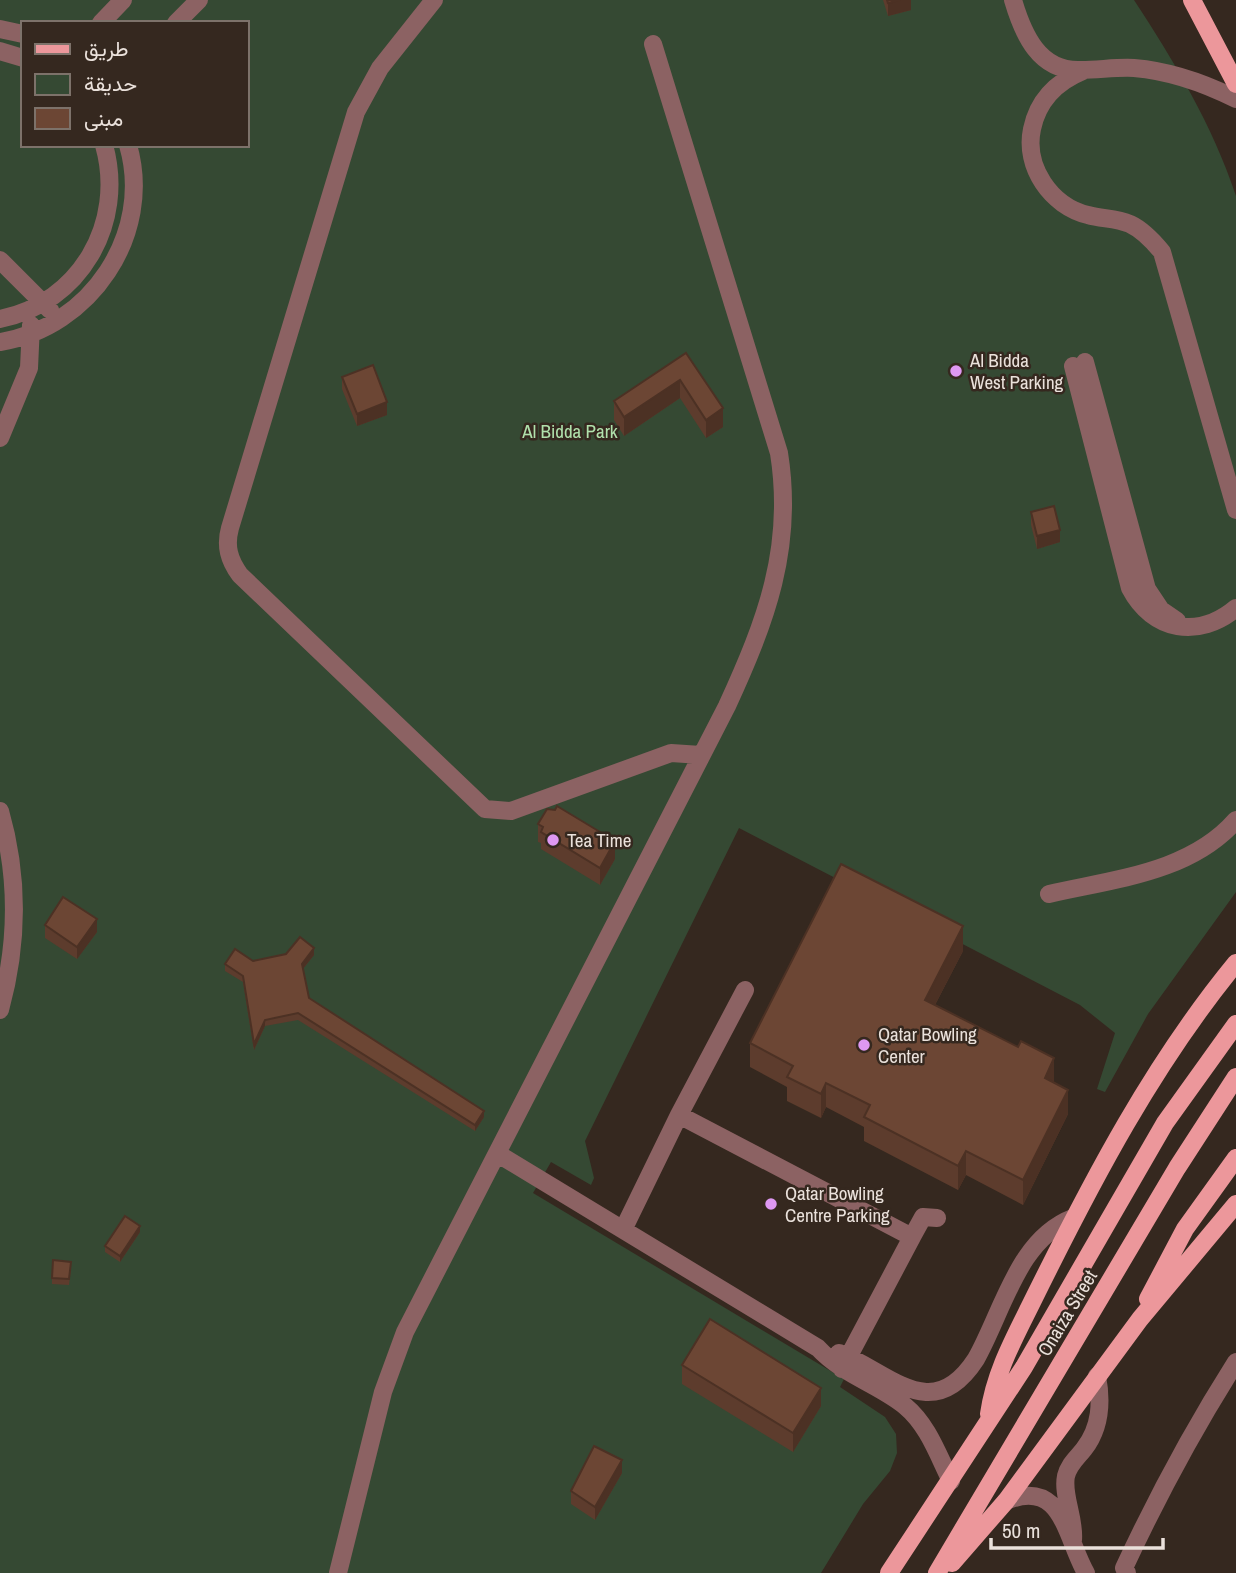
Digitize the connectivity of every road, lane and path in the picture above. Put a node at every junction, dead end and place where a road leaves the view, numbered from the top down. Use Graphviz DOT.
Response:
graph roads {
  1 [pos="124,0"];
  2 [pos="199,0"];
  3 [pos="435,0"];
  4 [pos="1013,0"];
  5 [pos="1192,0"];
  6 [pos="103,21"];
  7 [pos="178,21"];
  8 [pos="0,29"];
  9 [pos="21,34"];
  10 [pos="653,44"];
  11 [pos="0,51"];
  12 [pos="21,57"];
  13 [pos="1083,71"];
  14 [pos="1236,84"];
  15 [pos="1236,99"];
  16 [pos="104,147"];
  17 [pos="128,147"];
  18 [pos="0,260"];
  19 [pos="36,307"];
  20 [pos="0,319"];
  21 [pos="60,319"];
  22 [pos="33,334"];
  23 [pos="0,342"];
  24 [pos="1079,364"];
  25 [pos="0,438"];
  26 [pos="1236,510"];
  27 [pos="1236,608"];
  28 [pos="701,755"];
  29 [pos="0,811"];
  30 [pos="1236,820"];
  31 [pos="1049,894"];
  32 [pos="1236,963"];
  33 [pos="745,990"];
  34 [pos="0,1010"];
  35 [pos="1236,1024"];
  36 [pos="1236,1077"];
  37 [pos="679,1115"];
  38 [pos="498,1154"];
  39 [pos="1236,1158"];
  40 [pos="1236,1204"];
  41 [pos="937,1218"];
  42 [pos="1073,1218"];
  43 [pos="623,1230"];
  44 [pos="912,1237"];
  45 [pos="1140,1318"];
  46 [pos="1236,1362"];
  47 [pos="846,1363"];
  48 [pos="1097,1376"];
  49 [pos="987,1425"];
  50 [pos="951,1481"];
  51 [pos="1006,1500"];
  52 [pos="1073,1540"];
  53 [pos="1122,1571"];
  54 [pos="338,1573"];
  55 [pos="889,1573"];
  56 [pos="940,1573"];
  57 [pos="1086,1573"];
  1 -- 6 [label="street"];
  2 -- 7 [label="street"];
  3 -- 28 [label="street"];
  4 -- 13 [label="street"];
  5 -- 14 [label="main road"];
  8 -- 9 [label="street"];
  10 -- 28 [label="street"];
  11 -- 12 [label="street"];
  13 -- 15 [label="street"];
  13 -- 26 [label="street"];
  16 -- 19 [label="street"];
  17 -- 21 [label="street"];
  18 -- 19 [label="street"];
  19 -- 20 [label="street"];
  19 -- 21 [label="street"];
  19 -- 22 [label="street"];
  21 -- 22 [label="street"];
  22 -- 23 [label="street"];
  22 -- 25 [label="street"];
  24 -- 27 [label="street"];
  28 -- 38 [label="street"];
  29 -- 34 [label="street"];
  30 -- 31 [label="street"];
  32 -- 42 [label="main road, Onaiza Street"];
  33 -- 37 [label="street"];
  35 -- 49 [label="main road, Onaiza Street"];
  36 -- 56 [label="main road, Onaiza Street"];
  37 -- 43 [label="street"];
  37 -- 44 [label="street"];
  38 -- 43 [label="street"];
  38 -- 54 [label="street"];
  39 -- 45 [label="main road"];
  40 -- 45 [label="main road, Onaiza Street"];
  41 -- 44 [label="street"];
  42 -- 47 [label="street"];
  42 -- 49 [label="main road, Onaiza Street"];
  43 -- 47 [label="street"];
  44 -- 47 [label="street"];
  45 -- 48 [label="main road, Onaiza Street"];
  46 -- 53 [label="street"];
  47 -- 50 [label="street"];
  48 -- 51 [label="main road, Onaiza Street"];
  48 -- 52 [label="street"];
  49 -- 50 [label="main road, Onaiza Street"];
  50 -- 55 [label="main road, Onaiza Street"];
  51 -- 52 [label="street"];
  51 -- 56 [label="main road, Onaiza Street"];
  52 -- 57 [label="street"];
}
